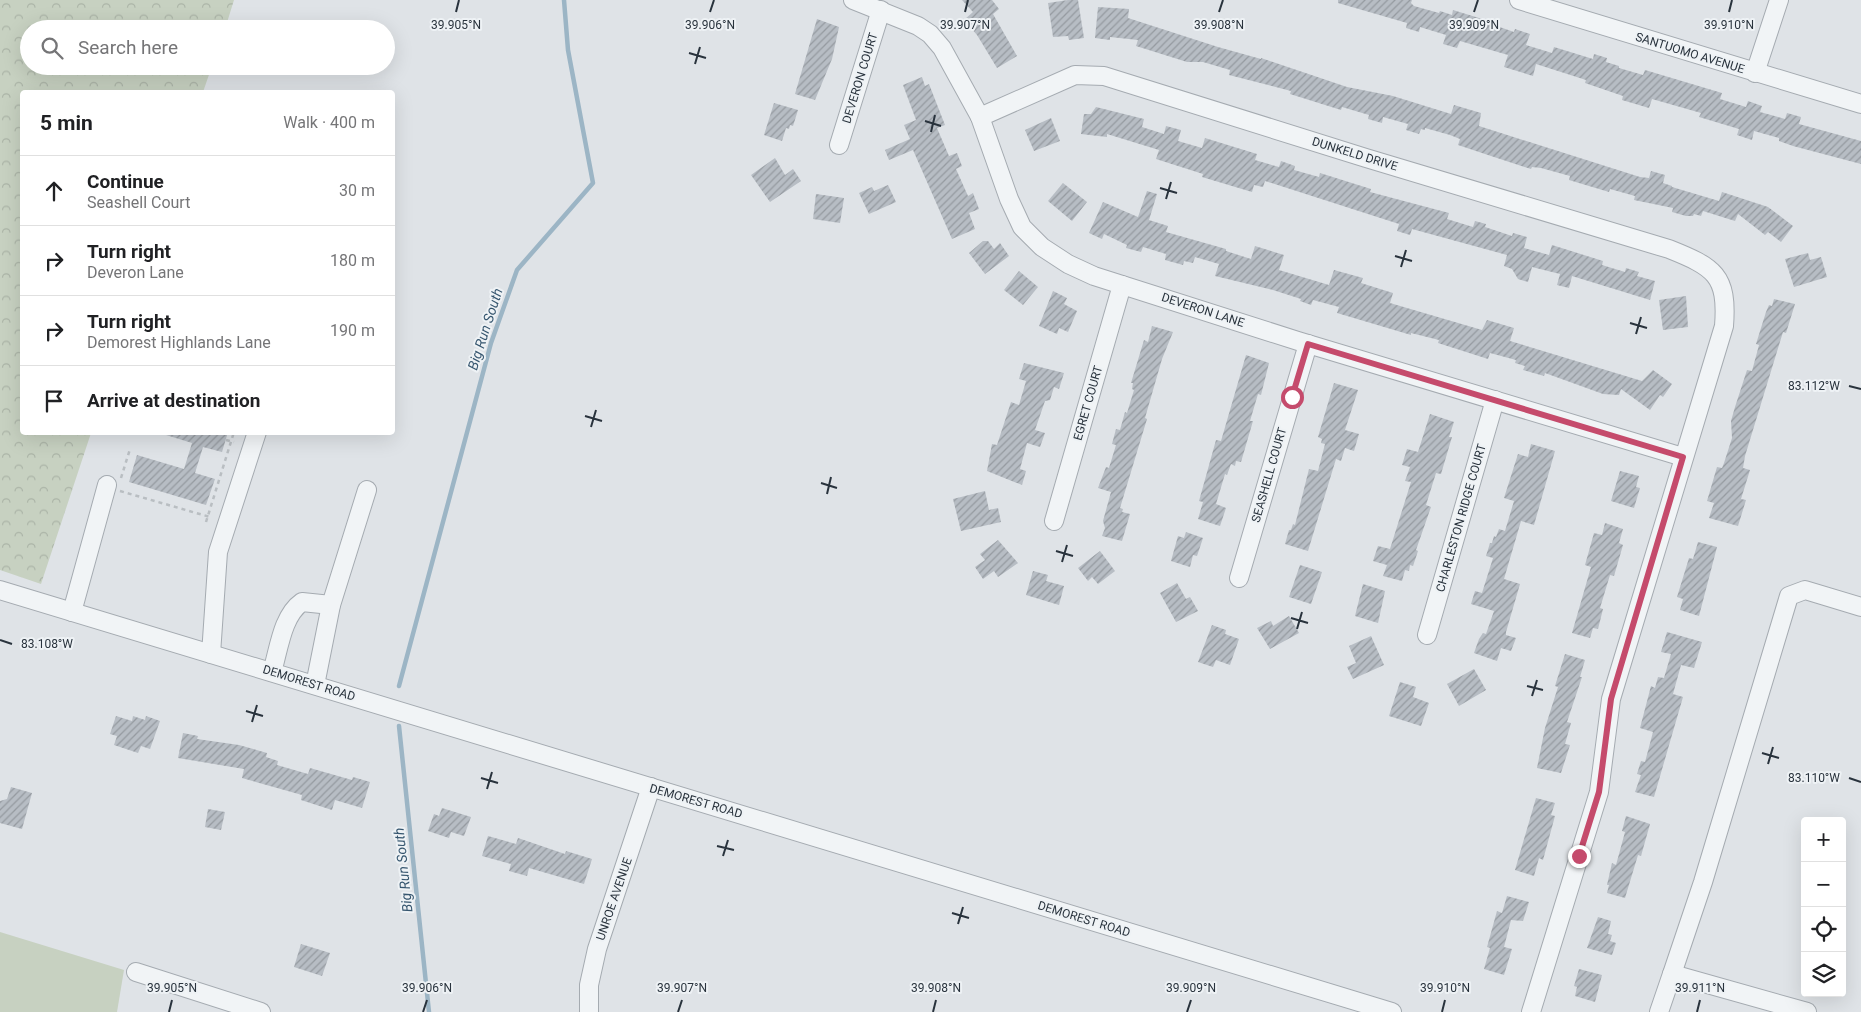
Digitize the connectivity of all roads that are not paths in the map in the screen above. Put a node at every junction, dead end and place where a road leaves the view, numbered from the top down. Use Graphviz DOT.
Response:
graph roads {
  1 [pos="853,0"];
  2 [pos="1518,0"];
  3 [pos="1779,0"];
  4 [pos="881,10"];
  5 [pos="1755,73"];
  6 [pos="1861,104"];
  7 [pos="980,117"];
  8 [pos="839,145"];
  9 [pos="1122,285"];
  10 [pos="1308,344"];
  11 [pos="1495,400"];
  12 [pos="255,435"];
  13 [pos="1683,457"];
  14 [pos="115,486"];
  15 [pos="367,490"];
  16 [pos="1054,521"];
  17 [pos="1239,578"];
  18 [pos="0,590"];
  19 [pos="331,605"];
  20 [pos="1861,607"];
  21 [pos="72,612"];
  22 [pos="1427,635"];
  23 [pos="211,654"];
  24 [pos="272,672"];
  25 [pos="315,685"];
  26 [pos="651,788"];
  27 [pos="136,972"];
  28 [pos="1672,974"];
  29 [pos="262,1012"];
  30 [pos="589,1012"];
  31 [pos="1392,1012"];
  32 [pos="1531,1012"];
  33 [pos="1659,1012"];
  34 [pos="1806,1012"];
  1 -- 4 [label="street, DEVERON LANE"];
  2 -- 5 [label="street, SANTUOMO AVENUE"];
  3 -- 5 [label="street"];
  4 -- 7 [label="street, DEVERON LANE"];
  4 -- 8 [label="street, DEVERON COURT"];
  5 -- 6 [label="street, SANTUOMO AVENUE"];
  7 -- 9 [label="street, DEVERON LANE"];
  7 -- 13 [label="street, DUNKELD DRIVE"];
  9 -- 10 [label="street, DEVERON LANE"];
  9 -- 16 [label="street, EGRET COURT"];
  10 -- 11 [label="street, DEVERON LANE"];
  10 -- 17 [label="street, SEASHELL COURT"];
  11 -- 13 [label="street, DEVERON LANE"];
  11 -- 22 [label="street, CHARLESTON RIDGE COURT"];
  12 -- 23 [label="street"];
  13 -- 32 [label="street"];
  14 -- 21 [label="street"];
  15 -- 19 [label="street"];
  18 -- 21 [label="street, DEMOREST ROAD"];
  19 -- 24 [label="street"];
  19 -- 25 [label="street"];
  20 -- 28 [label="street"];
  21 -- 23 [label="street, DEMOREST ROAD"];
  23 -- 24 [label="street, DEMOREST ROAD"];
  24 -- 25 [label="street, DEMOREST ROAD"];
  25 -- 26 [label="street, DEMOREST ROAD"];
  26 -- 30 [label="street, UNROE AVENUE"];
  26 -- 31 [label="street, DEMOREST ROAD"];
  27 -- 29 [label="street"];
  28 -- 33 [label="street"];
  28 -- 34 [label="street"];
}
